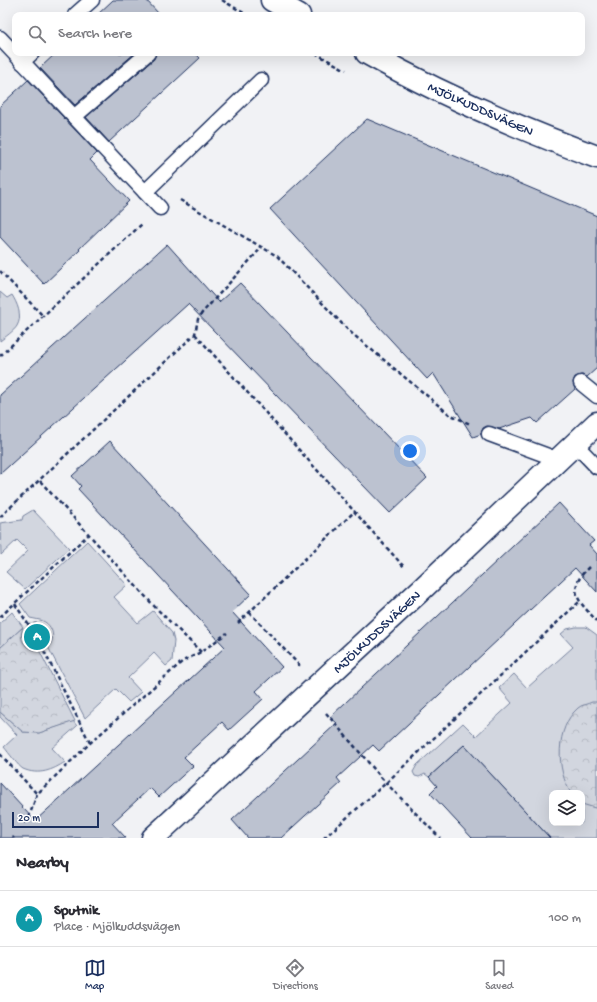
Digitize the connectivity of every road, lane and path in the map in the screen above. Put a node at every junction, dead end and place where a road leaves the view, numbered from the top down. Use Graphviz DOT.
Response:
graph roads {
  1 [pos="92,0"];
  2 [pos="222,0"];
  3 [pos="272,0"];
  4 [pos="78,12"];
  5 [pos="242,12"];
  6 [pos="294,12"];
  7 [pos="0,38"];
  8 [pos="12,46"];
  9 [pos="145,56"];
  10 [pos="373,56"];
  11 [pos="27,57"];
  12 [pos="261,80"];
  13 [pos="74,118"];
  14 [pos="597,157"];
  15 [pos="145,192"];
  16 [pos="160,208"];
  17 [pos="262,247"];
  18 [pos="0,271"];
  19 [pos="43,316"];
  20 [pos="195,334"];
  21 [pos="0,356"];
  22 [pos="581,383"];
  23 [pos="597,396"];
  24 [pos="597,423"];
  25 [pos="489,434"];
  26 [pos="575,444"];
  27 [pos="559,460"];
  28 [pos="597,467"];
  29 [pos="40,481"];
  30 [pos="354,511"];
  31 [pos="0,517"];
  32 [pos="88,535"];
  33 [pos="589,567"];
  34 [pos="423,588"];
  35 [pos="580,602"];
  36 [pos="15,604"];
  37 [pos="249,612"];
  38 [pos="0,617"];
  39 [pos="597,621"];
  40 [pos="238,623"];
  41 [pos="30,627"];
  42 [pos="227,633"];
  43 [pos="41,645"];
  44 [pos="201,652"];
  45 [pos="313,689"];
  46 [pos="90,743"];
  47 [pos="0,754"];
  48 [pos="386,783"];
  49 [pos="36,794"];
  50 [pos="24,823"];
  51 [pos="153,838"];
  52 [pos="324,838"];
  53 [pos="440,838"];
  1 -- 4 [label="lane"];
  2 -- 5 [label="path"];
  3 -- 6 [label="street"];
  7 -- 8 [label="lane"];
  9 -- 13 [label="lane"];
  10 -- 14 [label="street, MJÖLKUDDSVÄGEN"];
  11 -- 13 [label="lane"];
  12 -- 15 [label="lane"];
  13 -- 15 [label="lane"];
  15 -- 16 [label="lane"];
  16 -- 17 [label="path"];
  16 -- 19 [label="path"];
  17 -- 20 [label="path"];
  17 -- 25 [label="path"];
  18 -- 19 [label="path"];
  19 -- 21 [label="path"];
  20 -- 29 [label="path"];
  20 -- 30 [label="path"];
  22 -- 23 [label="lane"];
  24 -- 26 [label="street, MJÖLKUDDSVÄGEN"];
  25 -- 27 [label="lane"];
  26 -- 27 [label="street, MJÖLKUDDSVÄGEN"];
  26 -- 28 [label="lane"];
  27 -- 34 [label="street, MJÖLKUDDSVÄGEN"];
  29 -- 31 [label="path"];
  29 -- 32 [label="path"];
  30 -- 34 [label="path"];
  30 -- 37 [label="path"];
  32 -- 36 [label="path"];
  32 -- 44 [label="path"];
  33 -- 35 [label="path"];
  34 -- 45 [label="street, MJÖLKUDDSVÄGEN"];
  35 -- 39 [label="path"];
  35 -- 48 [label="path"];
  36 -- 38 [label="path"];
  36 -- 41 [label="path"];
  37 -- 40 [label="path"];
  37 -- 45 [label="path"];
  41 -- 43 [label="path"];
  41 -- 43 [label="path"];
  42 -- 44 [label="path"];
  43 -- 46 [label="path"];
  44 -- 46 [label="path"];
  45 -- 48 [label="path"];
  45 -- 51 [label="street, MJÖLKUDDSVÄGEN"];
  46 -- 49 [label="path"];
  47 -- 49 [label="path"];
  48 -- 52 [label="path"];
  48 -- 53 [label="path"];
  49 -- 50 [label="path"];
}
